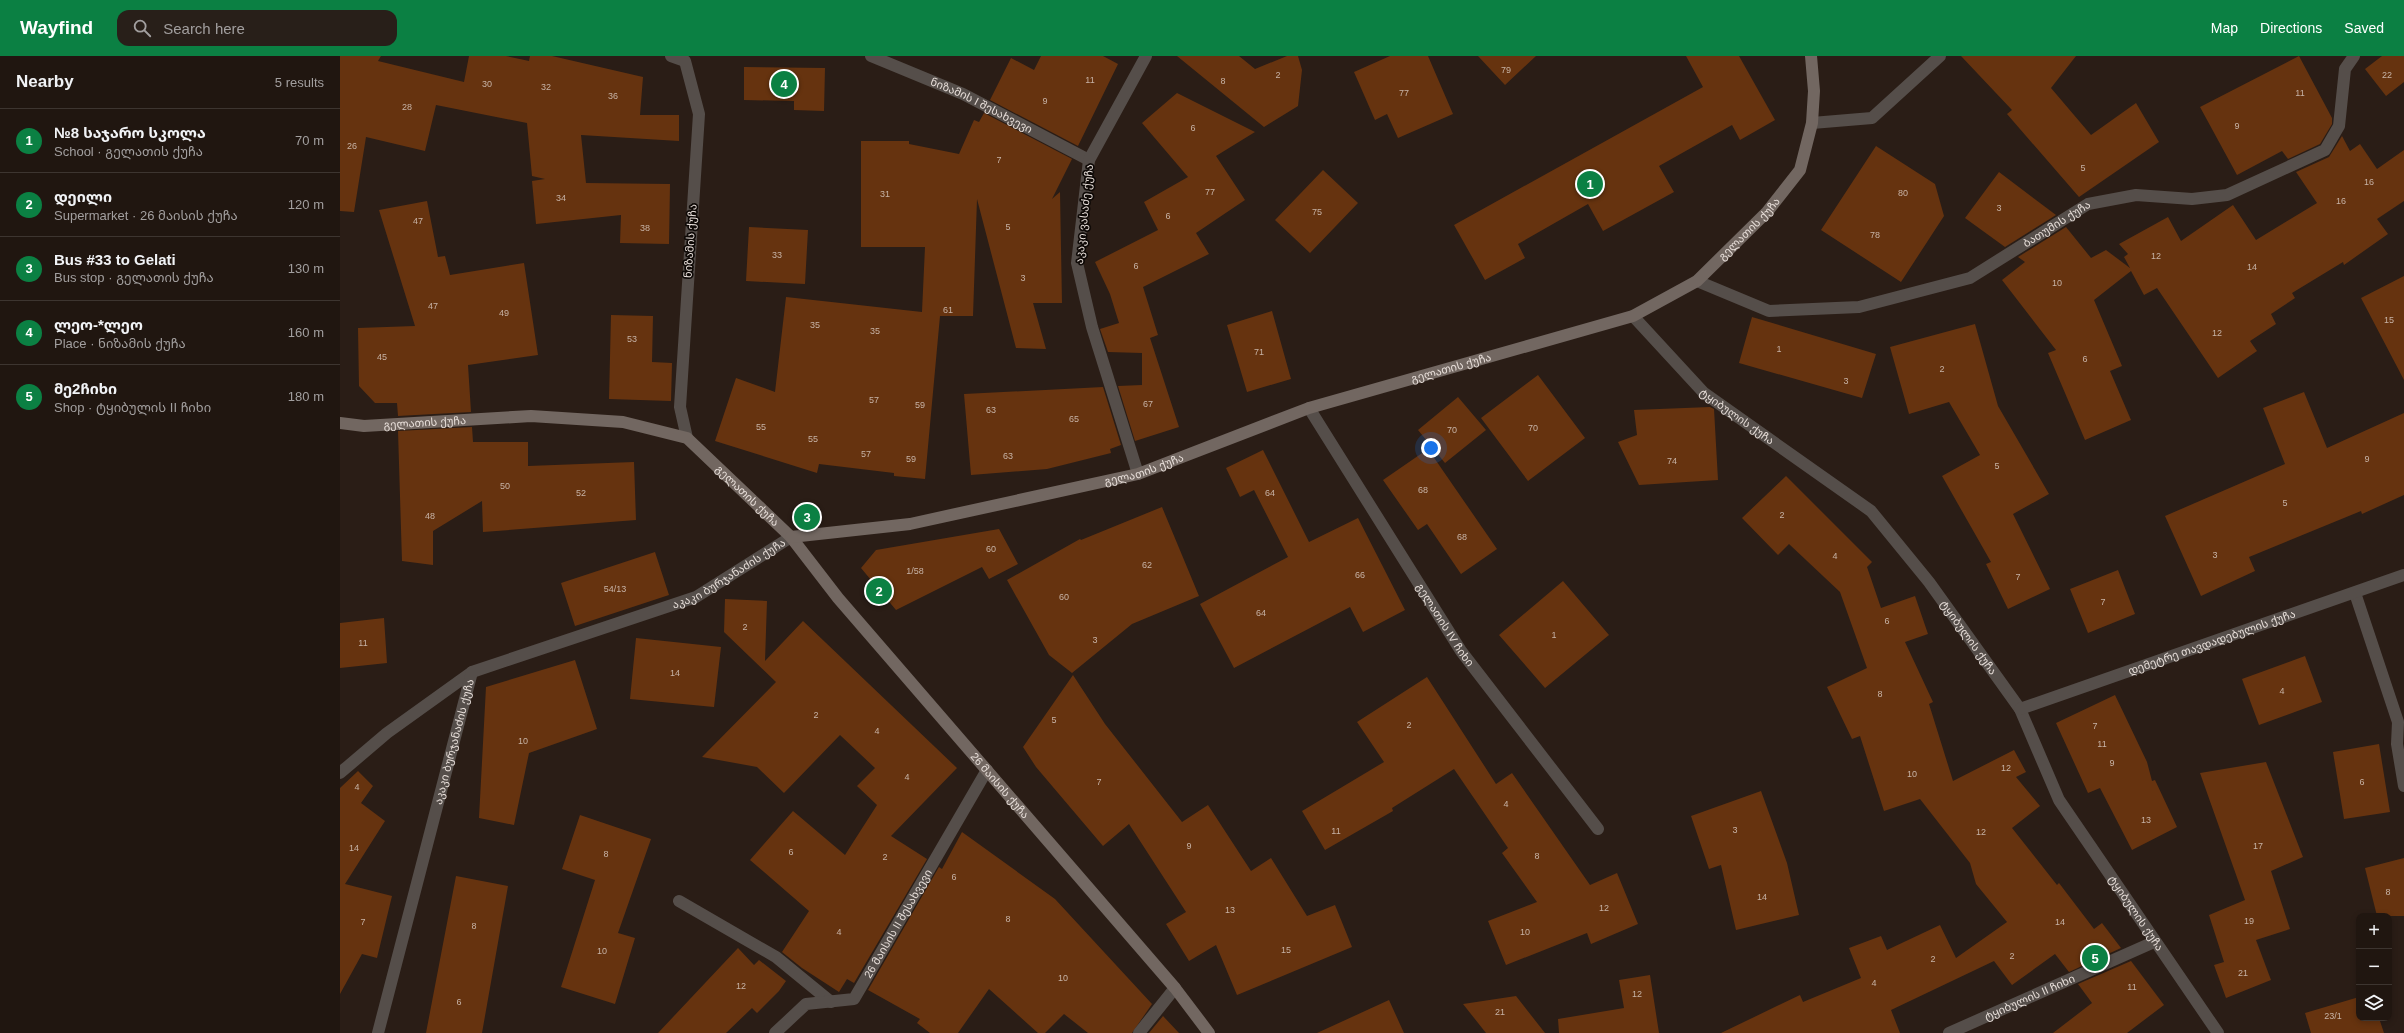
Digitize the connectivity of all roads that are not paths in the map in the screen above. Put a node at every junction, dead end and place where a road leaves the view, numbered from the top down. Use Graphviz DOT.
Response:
graph roads {
  1 [pos="671,56"];
  2 [pos="871,56"];
  3 [pos="1146,56"];
  4 [pos="1811,56"];
  5 [pos="1940,56"];
  6 [pos="2354,56"];
  7 [pos="690,59"];
  8 [pos="1812,123"];
  9 [pos="1089,160"];
  10 [pos="1697,281"];
  11 [pos="1633,316"];
  12 [pos="1309,408"];
  13 [pos="340,424"];
  14 [pos="687,438"];
  15 [pos="1138,474"];
  16 [pos="791,537"];
  17 [pos="2404,575"];
  18 [pos="2355,593"];
  19 [pos="472,672"];
  20 [pos="2020,709"];
  21 [pos="987,770"];
  22 [pos="340,773"];
  23 [pos="2404,786"];
  24 [pos="1598,829"];
  25 [pos="679,901"];
  26 [pos="2154,942"];
  27 [pos="1175,988"];
  28 [pos="830,1002"];
  29 [pos="378,1033"];
  30 [pos="775,1033"];
  31 [pos="1139,1033"];
  32 [pos="1209,1033"];
  33 [pos="1949,1033"];
  34 [pos="2218,1033"];
  1 -- 7 [label="street, ნიზამის ქუჩა"];
  2 -- 9 [label="street, ნიზამის I შესახვევი"];
  3 -- 9 [label="street, აკაკი ვასაძე ქუჩა"];
  4 -- 8 [label="main road, გელათის ქუჩა"];
  5 -- 8 [label="street"];
  6 -- 10 [label="street, ბათუმის ქუჩა"];
  7 -- 14 [label="street, ნიზამის ქუჩა"];
  8 -- 10 [label="main road, გელათის ქუჩა"];
  9 -- 15 [label="street, აკაკი ვასაძე ქუჩა"];
  10 -- 11 [label="main road, გელათის ქუჩა"];
  11 -- 12 [label="main road, გელათის ქუჩა"];
  11 -- 20 [label="street, ტყიბულის ქუჩა"];
  12 -- 15 [label="main road, გელათის ქუჩა"];
  12 -- 24 [label="street, გელათის IV ჩიხი"];
  13 -- 14 [label="main road, გელათის ქუჩა"];
  14 -- 16 [label="main road, გელათის ქუჩა"];
  15 -- 16 [label="main road, გელათის ქუჩა"];
  16 -- 19 [label="street, აკაკი ბურჯანაძის ქუჩა"];
  16 -- 21 [label="main road, 26 მაისის ქუჩა"];
  17 -- 18 [label="street, დემეტრე თავდადებულის ქუჩა"];
  18 -- 20 [label="street, დემეტრე თავდადებულის ქუჩა"];
  18 -- 23 [label="street"];
  19 -- 22 [label="street"];
  19 -- 29 [label="street, აკაკი ბურჯანაძის ქუჩა"];
  20 -- 26 [label="street, ტყიბულის ქუჩა"];
  21 -- 27 [label="main road, 26 მაისის ქუჩა"];
  21 -- 28 [label="street, 26 მაისის II შესახვევი"];
  25 -- 28 [label="street"];
  26 -- 33 [label="street, ტყიბულის II ჩიხი"];
  26 -- 34 [label="street, ტყიბულის ქუჩა"];
  27 -- 31 [label="street"];
  27 -- 32 [label="main road, 26 მაისის ქუჩა"];
  28 -- 30 [label="street, 26 მაისის II შესახვევი"];
}
